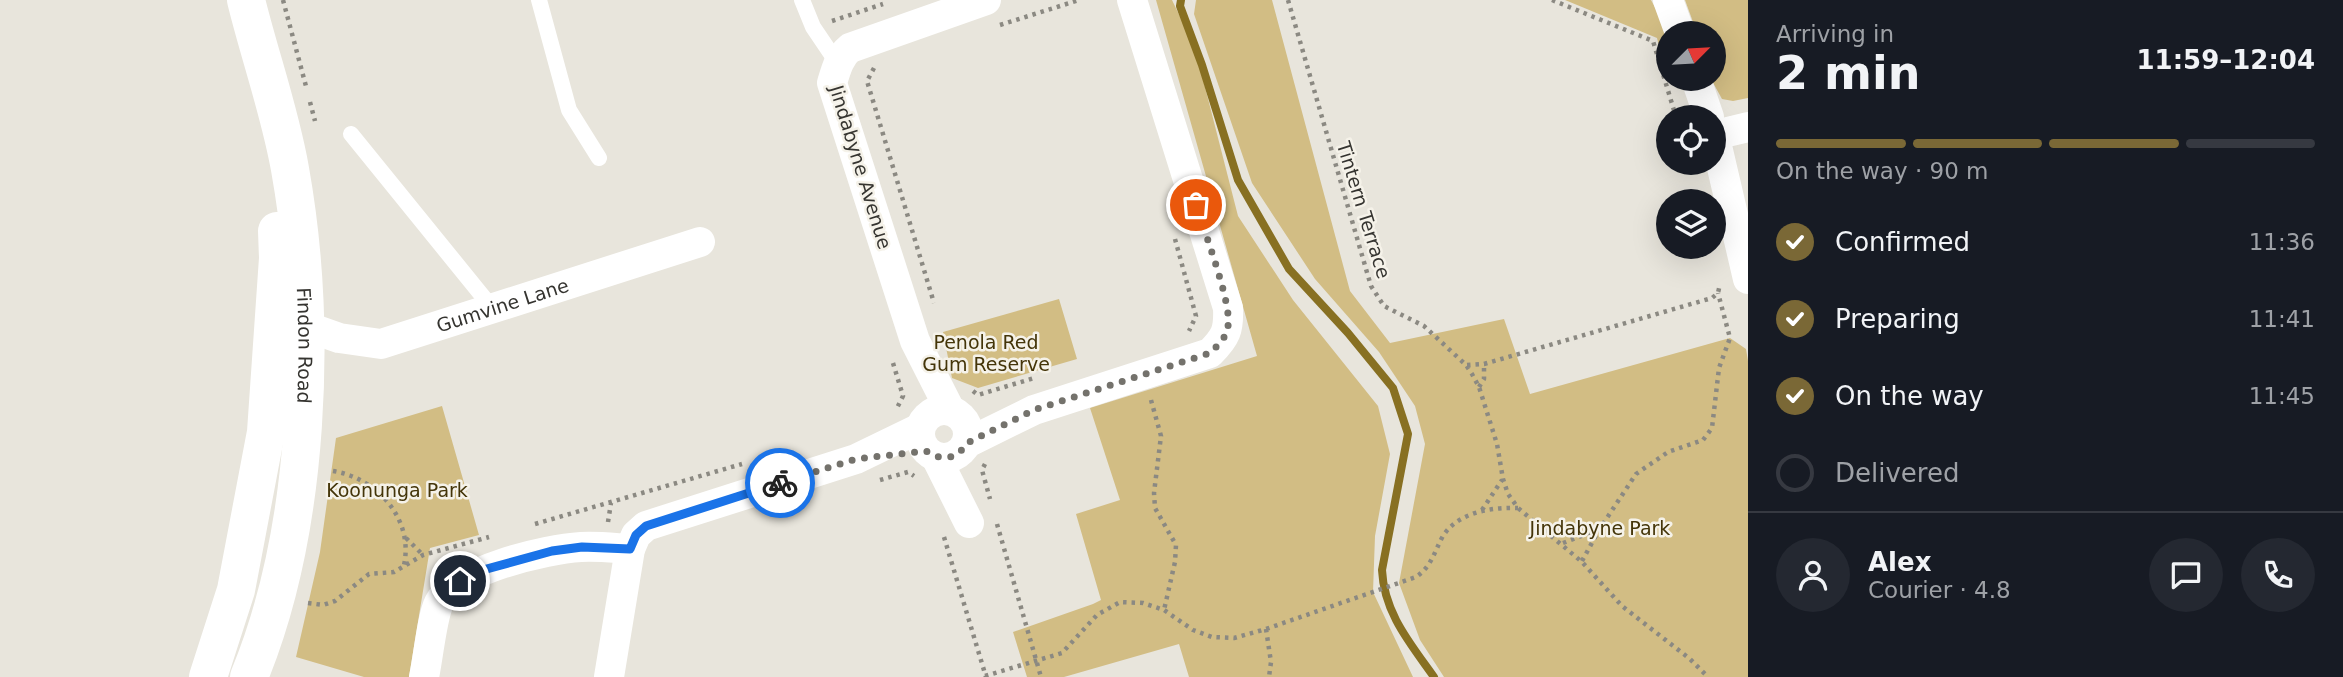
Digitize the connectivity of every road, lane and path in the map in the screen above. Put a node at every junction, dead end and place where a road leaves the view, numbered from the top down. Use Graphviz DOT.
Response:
graph roads {
  1 [pos="539,0"];
  2 [pos="802,0"];
  3 [pos="1079,0"];
  4 [pos="1132,0"];
  5 [pos="1288,0"];
  6 [pos="1552,0"];
  7 [pos="1668,0"];
  8 [pos="885,4"];
  9 [pos="247,7"];
  10 [pos="989,14"];
  11 [pos="1676,21"];
  12 [pos="813,27"];
  13 [pos="877,62"];
  14 [pos="838,64"];
  15 [pos="1672,105"];
  16 [pos="1726,127"];
  17 [pos="1748,127"];
  18 [pos="351,134"];
  19 [pos="599,158"];
  20 [pos="1720,175"];
  21 [pos="700,242"];
  22 [pos="1734,280"];
  23 [pos="1718,293"];
  24 [pos="935,306"];
  25 [pos="493,309"];
  26 [pos="305,326"];
  27 [pos="903,349"];
  28 [pos="1484,364"];
  29 [pos="1466,365"];
  30 [pos="1044,376"];
  31 [pos="1479,387"];
  32 [pos="1146,388"];
  33 [pos="1138,405"];
  34 [pos="890,420"];
  35 [pos="948,436"];
  36 [pos="744,463"];
  37 [pos="333,471"];
  38 [pos="862,471"];
  39 [pos="1503,479"];
  40 [pos="1518,508"];
  41 [pos="993,509"];
  42 [pos="1482,510"];
  43 [pos="997,521"];
  44 [pos="531,525"];
  45 [pos="1599,530"];
  46 [pos="944,535"];
  47 [pos="490,536"];
  48 [pos="406,538"];
  49 [pos="1562,544"];
  50 [pos="630,549"];
  51 [pos="423,555"];
  52 [pos="1582,562"];
  53 [pos="403,565"];
  54 [pos="308,603"];
  55 [pos="1164,610"];
  56 [pos="1266,629"];
  57 [pos="1037,662"];
  58 [pos="208,677"];
  59 [pos="249,677"];
  60 [pos="425,677"];
  61 [pos="609,677"];
  62 [pos="985,677"];
  63 [pos="1041,677"];
  64 [pos="1269,677"];
  65 [pos="1708,677"];
  1 -- 19 [label="lane"];
  2 -- 12 [label="lane, Jindabyne Avenue"];
  3 -- 10 [label="path"];
  4 -- 32 [label="street"];
  5 -- 29 [label="path, Tintern Terrace"];
  6 -- 15 [label="path"];
  7 -- 11 [label="street"];
  8 -- 12 [label="path"];
  9 -- 26 [label="street, Findon Road"];
  9 -- 58 [label="street, Findon Road"];
  10 -- 14 [label="street"];
  12 -- 14 [label="lane, Jindabyne Avenue"];
  13 -- 24 [label="path"];
  14 -- 27 [label="street, Jindabyne Avenue"];
  16 -- 17 [label="street"];
  18 -- 25 [label="lane"];
  20 -- 22 [label="street"];
  21 -- 25 [label="street, Gumvine Lane"];
  22 -- 23 [label="path"];
  23 -- 28 [label="path"];
  23 -- 45 [label="path"];
  25 -- 26 [label="street, Gumvine Lane"];
  26 -- 59 [label="street, Findon Road"];
  27 -- 34 [label="path"];
  27 -- 35 [label="street, Jindabyne Avenue"];
  28 -- 29 [label="path"];
  28 -- 31 [label="path"];
  29 -- 31 [label="path, Tintern Terrace"];
  30 -- 35 [label="path"];
  31 -- 39 [label="path, Tintern Terrace"];
  32 -- 33 [label="path"];
  32 -- 35 [label="street"];
  32 -- 55 [label="path"];
  35 -- 38 [label="street"];
  35 -- 38 [label="path"];
  35 -- 41 [label="path"];
  36 -- 44 [label="path"];
  37 -- 48 [label="path"];
  38 -- 50 [label="street"];
  39 -- 40 [label="path, Tintern Terrace"];
  39 -- 42 [label="path"];
  40 -- 42 [label="path"];
  40 -- 49 [label="path"];
  42 -- 56 [label="path"];
  43 -- 57 [label="path"];
  45 -- 49 [label="path"];
  45 -- 52 [label="path"];
  46 -- 62 [label="path"];
  47 -- 51 [label="path"];
  48 -- 51 [label="path"];
  48 -- 53 [label="path"];
  49 -- 52 [label="path"];
  50 -- 60 [label="street"];
  50 -- 61 [label="street"];
  51 -- 53 [label="path"];
  52 -- 65 [label="path"];
  53 -- 54 [label="path"];
  55 -- 56 [label="path"];
  55 -- 57 [label="path"];
  56 -- 64 [label="path"];
  57 -- 62 [label="path"];
  57 -- 63 [label="path"];
}
